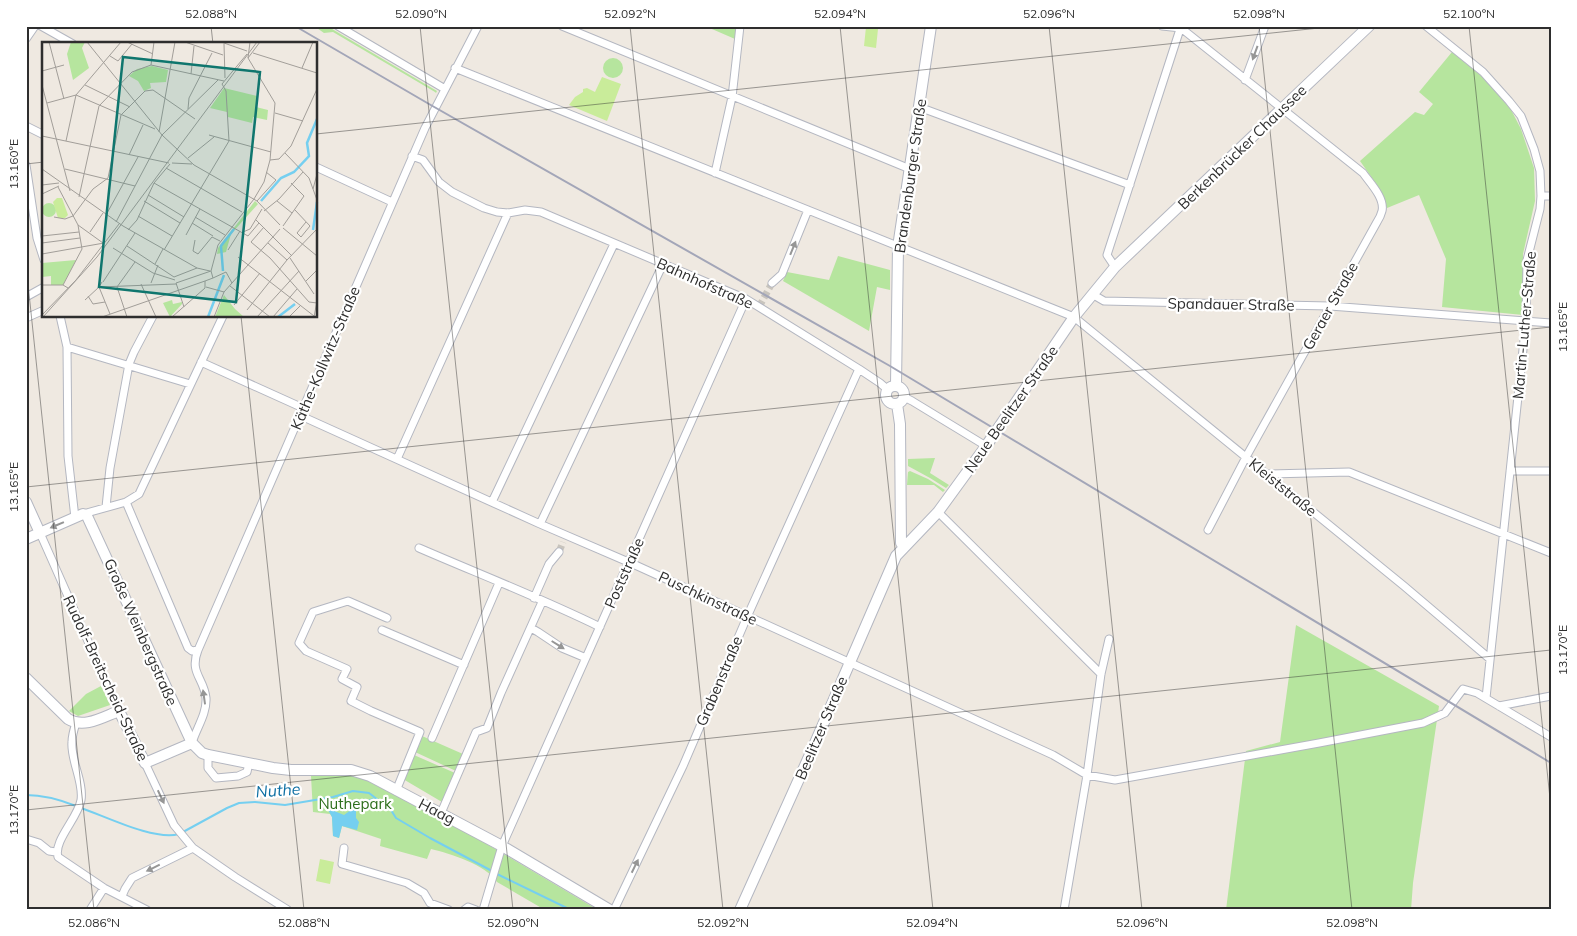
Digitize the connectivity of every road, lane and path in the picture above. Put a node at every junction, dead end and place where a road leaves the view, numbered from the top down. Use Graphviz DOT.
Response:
graph roads {
  1 [pos="35,26"];
  2 [pos="41,26"];
  3 [pos="338,26"];
  4 [pos="478,26"];
  5 [pos="562,26"];
  6 [pos="740,26"];
  7 [pos="931,26"];
  8 [pos="1162,26"];
  9 [pos="1265,26"];
  10 [pos="1369,26"];
  11 [pos="1426,26"];
  12 [pos="1181,27"];
  13 [pos="26,39"];
  14 [pos="69,42"];
  15 [pos="455,68"];
  16 [pos="1245,80"];
  17 [pos="445,89"];
  18 [pos="732,97"];
  19 [pos="919,107"];
  20 [pos="1282,108"];
  21 [pos="26,126"];
  22 [pos="42,134"];
  23 [pos="412,156"];
  24 [pos="26,164"];
  25 [pos="318,168"];
  26 [pos="910,169"];
  27 [pos="715,173"];
  28 [pos="1130,185"];
  29 [pos="1542,196"];
  30 [pos="1551,196"];
  31 [pos="392,202"];
  32 [pos="808,210"];
  33 [pos="508,213"];
  34 [pos="614,244"];
  35 [pos="898,247"];
  36 [pos="42,254"];
  37 [pos="663,264"];
  38 [pos="1115,267"];
  39 [pos="772,283"];
  40 [pos="42,288"];
  41 [pos="1092,294"];
  42 [pos="26,297"];
  43 [pos="746,299"];
  44 [pos="1330,306"];
  45 [pos="42,311"];
  46 [pos="1074,317"];
  47 [pos="26,318"];
  48 [pos="60,318"];
  49 [pos="152,318"];
  50 [pos="222,318"];
  51 [pos="1526,321"];
  52 [pos="1551,323"];
  53 [pos="67,347"];
  54 [pos="201,362"];
  55 [pos="129,364"];
  56 [pos="859,369"];
  57 [pos="190,384"];
  58 [pos="891,388"];
  59 [pos="900,401"];
  60 [pos="303,408"];
  61 [pos="299,416"];
  62 [pos="986,446"];
  63 [pos="1246,457"];
  64 [pos="397,459"];
  65 [pos="1510,471"];
  66 [pos="1551,471"];
  67 [pos="1267,474"];
  68 [pos="26,502"];
  69 [pos="126,502"];
  70 [pos="492,502"];
  71 [pos="106,507"];
  72 [pos="938,512"];
  73 [pos="83,517"];
  74 [pos="540,524"];
  75 [pos="1208,530"];
  76 [pos="40,533"];
  77 [pos="1503,534"];
  78 [pos="26,539"];
  79 [pos="904,547"];
  80 [pos="419,548"];
  81 [pos="559,552"];
  82 [pos="1551,553"];
  83 [pos="629,562"];
  84 [pos="500,583"];
  85 [pos="534,598"];
  86 [pos="542,602"];
  87 [pos="747,617"];
  88 [pos="387,618"];
  89 [pos="600,627"];
  90 [pos="530,628"];
  91 [pos="382,630"];
  92 [pos="1109,639"];
  93 [pos="198,650"];
  94 [pos="586,658"];
  95 [pos="1490,659"];
  96 [pos="849,663"];
  97 [pos="464,665"];
  98 [pos="1101,674"];
  99 [pos="26,678"];
  100 [pos="1551,696"];
  101 [pos="1486,698"];
  102 [pos="1498,706"];
  103 [pos="119,711"];
  104 [pos="76,723"];
  105 [pos="1551,737"];
  106 [pos="432,738"];
  107 [pos="192,743"];
  108 [pos="208,755"];
  109 [pos="145,763"];
  110 [pos="249,763"];
  111 [pos="1088,775"];
  112 [pos="396,791"];
  113 [pos="441,813"];
  114 [pos="26,839"];
  115 [pos="502,846"];
  116 [pos="193,848"];
  117 [pos="344,848"];
  118 [pos="56,852"];
  119 [pos="104,888"];
  120 [pos="122,896"];
  121 [pos="90,910"];
  122 [pos="147,910"];
  123 [pos="288,910"];
  124 [pos="449,910"];
  125 [pos="464,910"];
  126 [pos="476,910"];
  127 [pos="483,910"];
  128 [pos="610,910"];
  129 [pos="614,910"];
  130 [pos="740,910"];
  131 [pos="1064,910"];
  1 -- 13 [label="street"];
  2 -- 14 [label="street"];
  3 -- 17 [label="street"];
  4 -- 15 [label="street, Käthe-Kollwitz-Straße"];
  5 -- 18 [label="street"];
  6 -- 18 [label="street"];
  7 -- 19 [label="main road, Brandenburger Straße"];
  8 -- 12 [label="street"];
  9 -- 16 [label="street, one-way"];
  10 -- 20 [label="main road, Berkenbrücker Chaussee"];
  11 -- 29 [label="street, Martin-Luther-Straße"];
  12 -- 16 [label="street, Geraer Straße"];
  12 -- 28 [label="street"];
  15 -- 17 [label="street, Käthe-Kollwitz-Straße"];
  15 -- 27 [label="street, Kleiststraße"];
  16 -- 20 [label="street, Geraer Straße"];
  17 -- 23 [label="street, Käthe-Kollwitz-Straße"];
  18 -- 26 [label="street"];
  18 -- 27 [label="street"];
  19 -- 26 [label="main road, Brandenburger Straße"];
  19 -- 28 [label="street"];
  20 -- 38 [label="main road, Berkenbrücker Chaussee"];
  20 -- 44 [label="street, Geraer Straße"];
  21 -- 22 [label="street"];
  23 -- 31 [label="street, Käthe-Kollwitz-Straße"];
  23 -- 33 [label="street, Bahnhofstraße"];
  24 -- 36 [label="street"];
  25 -- 31 [label="street"];
  26 -- 35 [label="main road, Brandenburger Straße"];
  27 -- 32 [label="street, Kleiststraße"];
  28 -- 38 [label="street"];
  29 -- 30 [label="street"];
  29 -- 51 [label="street, Martin-Luther-Straße"];
  31 -- 60 [label="street, Käthe-Kollwitz-Straße"];
  32 -- 35 [label="street, Kleiststraße"];
  39 -- 32 [label="street, one-way"];
  33 -- 34 [label="street, Bahnhofstraße"];
  33 -- 64 [label="street"];
  34 -- 37 [label="street, Bahnhofstraße"];
  34 -- 70 [label="street"];
  35 -- 46 [label="street, Kleiststraße"];
  35 -- 58 [label="main road, Brandenburger Straße"];
  37 -- 43 [label="street, Bahnhofstraße"];
  37 -- 74 [label="street"];
  38 -- 41 [label="main road, Neue Beelitzer Straße"];
  40 -- 42 [label="street"];
  41 -- 44 [label="street, Spandauer Straße"];
  41 -- 46 [label="main road, Neue Beelitzer Straße"];
  43 -- 56 [label="street, Bahnhofstraße"];
  43 -- 83 [label="street, Poststraße"];
  44 -- 51 [label="street, Spandauer Straße"];
  44 -- 63 [label="street, Geraer Straße"];
  45 -- 47 [label="street"];
  46 -- 62 [label="main road, Neue Beelitzer Straße"];
  46 -- 63 [label="street, Kleiststraße"];
  48 -- 53 [label="street"];
  49 -- 55 [label="street"];
  50 -- 54 [label="street"];
  51 -- 52 [label="street, Spandauer Straße"];
  51 -- 65 [label="street, Martin-Luther-Straße"];
  53 -- 55 [label="street"];
  53 -- 73 [label="street"];
  54 -- 57 [label="street"];
  54 -- 60 [label="street"];
  55 -- 57 [label="street"];
  55 -- 71 [label="street"];
  56 -- 58 [label="street, Bahnhofstraße"];
  56 -- 87 [label="street, Grabenstraße"];
  57 -- 69 [label="street"];
  58 -- 59 [label="main road"];
  58 -- 59 [label="main road"];
  59 -- 62 [label="street"];
  59 -- 79 [label="main road"];
  60 -- 61 [label="street, Käthe-Kollwitz-Straße"];
  61 -- 64 [label="street, Puschkinstraße"];
  61 -- 93 [label="street, Käthe-Kollwitz-Straße"];
  62 -- 72 [label="main road, Neue Beelitzer Straße"];
  63 -- 67 [label="street, Kleiststraße"];
  63 -- 75 [label="street, Geraer Straße"];
  64 -- 70 [label="street, Puschkinstraße"];
  65 -- 66 [label="street"];
  65 -- 77 [label="street, Martin-Luther-Straße"];
  67 -- 77 [label="street"];
  67 -- 95 [label="street, Kleiststraße"];
  68 -- 76 [label="main road, Rudolf-Breitscheid-Straße"];
  69 -- 71 [label="street"];
  69 -- 93 [label="street"];
  70 -- 74 [label="street, Puschkinstraße"];
  71 -- 73 [label="street"];
  72 -- 79 [label="main road, Neue Beelitzer Straße"];
  72 -- 98 [label="street"];
  73 -- 76 [label="main road, one-way"];
  73 -- 107 [label="main road, Große Weinbergstraße"];
  74 -- 83 [label="street, Puschkinstraße"];
  76 -- 78 [label="main road"];
  76 -- 103 [label="street, Rudolf-Breitscheid-Straße"];
  77 -- 82 [label="street"];
  77 -- 95 [label="street, Martin-Luther-Straße"];
  79 -- 96 [label="main road, Beelitzer Straße"];
  80 -- 84 [label="street"];
  81 -- 85 [label="street"];
  83 -- 87 [label="street, Puschkinstraße"];
  83 -- 89 [label="street, Poststraße"];
  84 -- 85 [label="street"];
  84 -- 97 [label="street"];
  85 -- 86 [label="street"];
  86 -- 89 [label="street"];
  86 -- 90 [label="street"];
  87 -- 96 [label="street, Puschkinstraße"];
  129 -- 87 [label="street, Grabenstraße, one-way"];
  88 -- 112 [label="street"];
  89 -- 94 [label="street, Poststraße"];
  90 -- 94 [label="street, one-way"];
  90 -- 113 [label="street"];
  91 -- 97 [label="street"];
  92 -- 98 [label="street"];
  107 -- 93 [label="street, one-way"];
  94 -- 115 [label="street, Poststraße"];
  95 -- 101 [label="street, Martin-Luther-Straße"];
  96 -- 111 [label="street, Puschkinstraße"];
  96 -- 130 [label="main road, Beelitzer Straße"];
  97 -- 106 [label="street"];
  98 -- 111 [label="street"];
  99 -- 104 [label="main road"];
  100 -- 102 [label="street"];
  101 -- 102 [label="street"];
  101 -- 111 [label="street, Puschkinstraße"];
  102 -- 105 [label="street"];
  103 -- 104 [label="main road"];
  103 -- 109 [label="main road, Rudolf-Breitscheid-Straße"];
  104 -- 118 [label="street"];
  107 -- 108 [label="main road, Haag"];
  107 -- 109 [label="main road"];
  108 -- 110 [label="main road, Haag"];
  108 -- 110 [label="street"];
  109 -- 116 [label="street, Rudolf-Breitscheid-Straße, one-way"];
  110 -- 112 [label="main road, Haag"];
  111 -- 131 [label="street"];
  112 -- 113 [label="main road, Haag"];
  113 -- 115 [label="main road, Haag"];
  114 -- 118 [label="street"];
  115 -- 127 [label="street, Poststraße"];
  115 -- 128 [label="main road, Haag"];
  116 -- 120 [label="street, one-way"];
  116 -- 123 [label="street, Rudolf-Breitscheid-Straße"];
  117 -- 124 [label="street"];
  118 -- 119 [label="street"];
  119 -- 120 [label="street"];
  119 -- 121 [label="street"];
  120 -- 122 [label="street"];
  125 -- 126 [label="street"];
}
